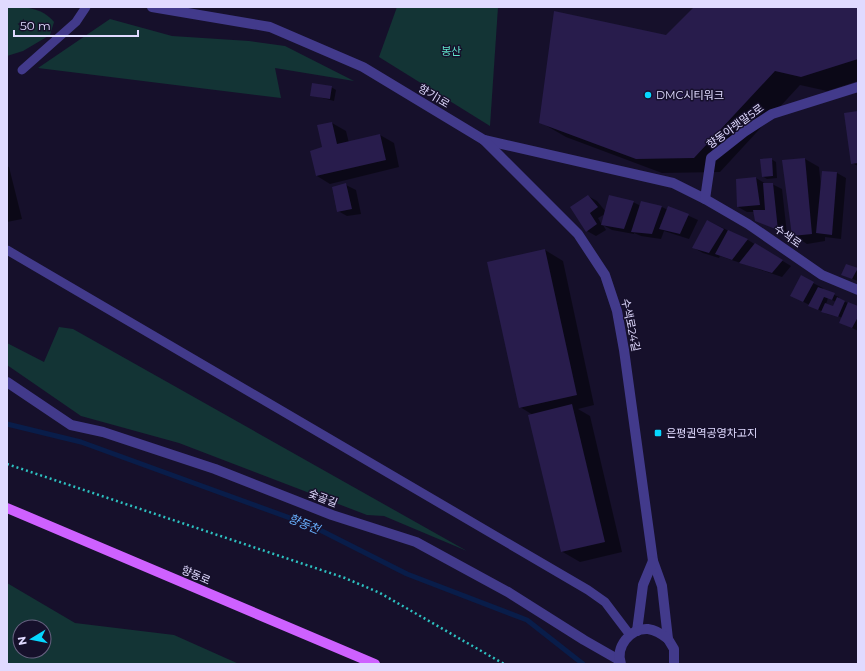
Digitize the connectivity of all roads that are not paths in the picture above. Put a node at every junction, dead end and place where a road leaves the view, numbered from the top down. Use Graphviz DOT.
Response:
graph roads {
  1 [pos="86,7"];
  2 [pos="152,7"];
  3 [pos="22,70"];
  4 [pos="858,87"];
  5 [pos="484,140"];
  6 [pos="705,199"];
  7 [pos="7,250"];
  8 [pos="858,290"];
  9 [pos="7,382"];
  10 [pos="7,508"];
  11 [pos="653,561"];
  12 [pos="633,633"];
  13 [pos="668,639"];
  14 [pos="620,662"];
  15 [pos="676,663"];
  16 [pos="375,664"];
  1 -- 3 [label="lane"];
  2 -- 5 [label="street, 향기1로"];
  4 -- 6 [label="street, 향동아랫말5로"];
  5 -- 6 [label="street, 향기1로"];
  5 -- 11 [label="street, 수색로24길"];
  6 -- 8 [label="street, 수색로"];
  7 -- 12 [label="lane"];
  9 -- 14 [label="street, 숯골길"];
  10 -- 16 [label="main road, 향동로"];
  11 -- 12 [label="street"];
  11 -- 13 [label="street, 수색로24길"];
  12 -- 13 [label="street"];
  12 -- 14 [label="street"];
  13 -- 15 [label="street, 수색로24길"];
}
